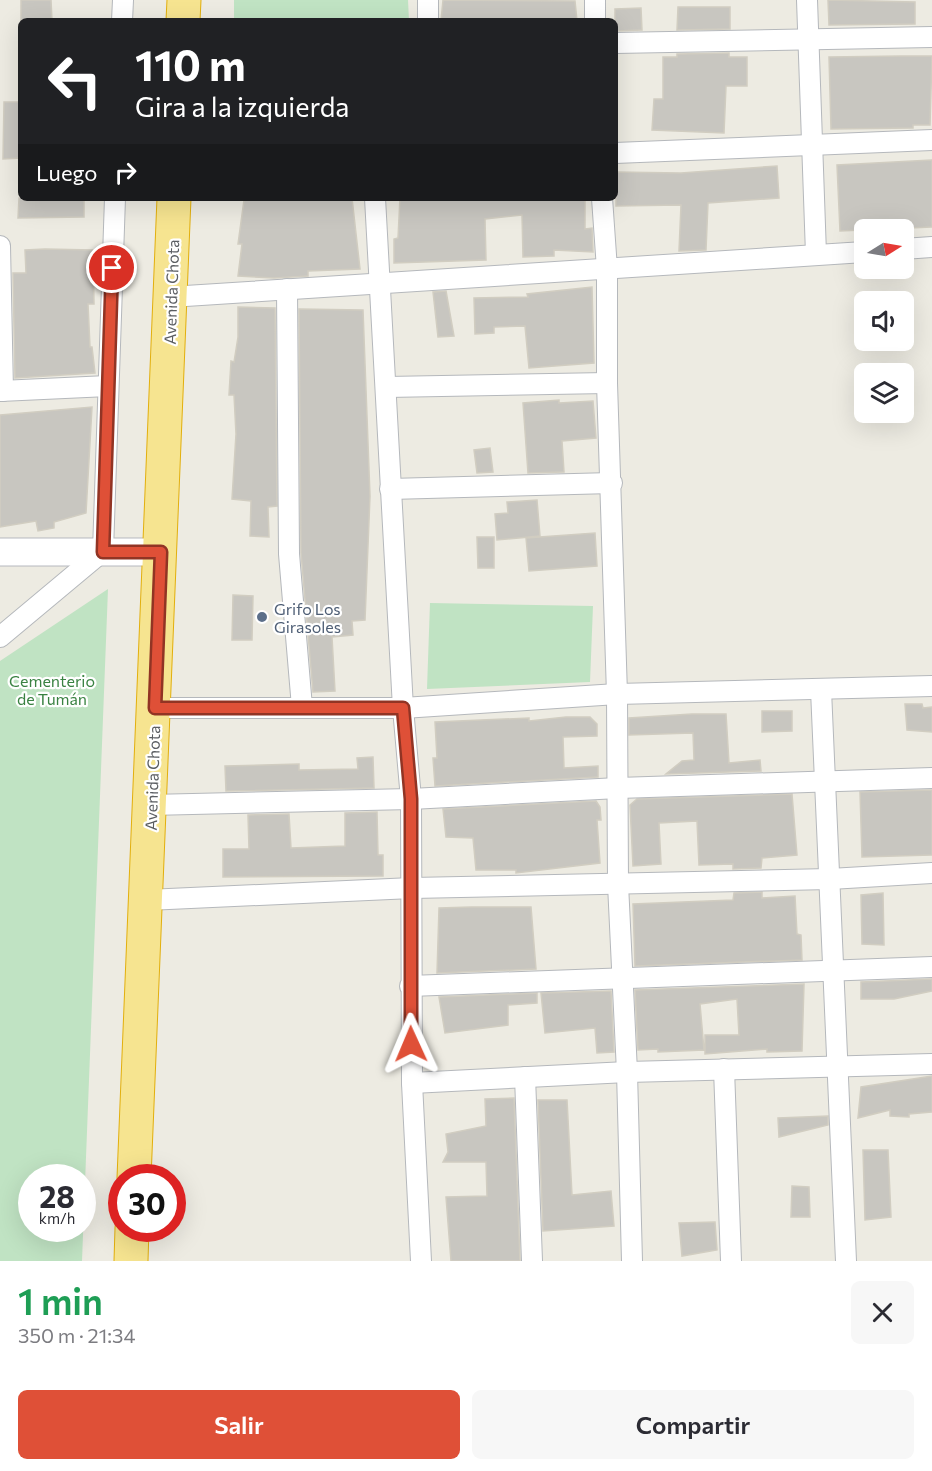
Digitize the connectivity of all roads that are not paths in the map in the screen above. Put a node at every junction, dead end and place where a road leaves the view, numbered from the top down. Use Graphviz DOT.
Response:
graph roads {
  1 [pos="123,0"];
  2 [pos="184,0"];
  3 [pos="428,0"];
  4 [pos="595,0"];
  5 [pos="807,0"];
  6 [pos="122,18"];
  7 [pos="183,18"];
  8 [pos="428,18"];
  9 [pos="595,18"];
  10 [pos="932,38"];
  11 [pos="809,41"];
  12 [pos="618,43"];
  13 [pos="932,141"];
  14 [pos="812,143"];
  15 [pos="618,153"];
  16 [pos="115,201"];
  17 [pos="174,201"];
  18 [pos="375,201"];
  19 [pos="602,201"];
  20 [pos="0,246"];
  21 [pos="932,248"];
  22 [pos="914,249"];
  23 [pos="854,252"];
  24 [pos="816,254"];
  25 [pos="607,269"];
  26 [pos="380,283"];
  27 [pos="287,289"];
  28 [pos="170,297"];
  29 [pos="607,383"];
  30 [pos="108,386"];
  31 [pos="387,387"];
  32 [pos="1,391"];
  33 [pos="612,483"];
  34 [pos="390,489"];
  35 [pos="0,552"];
  36 [pos="103,552"];
  37 [pos="161,552"];
  38 [pos="0,636"];
  39 [pos="932,686"];
  40 [pos="821,690"];
  41 [pos="616,694"];
  42 [pos="302,707"];
  43 [pos="155,708"];
  44 [pos="403,708"];
  45 [pos="932,778"];
  46 [pos="825,782"];
  47 [pos="618,788"];
  48 [pos="411,799"];
  49 [pos="150,805"];
  50 [pos="932,873"];
  51 [pos="830,879"];
  52 [pos="618,884"];
  53 [pos="412,888"];
  54 [pos="147,900"];
  55 [pos="932,967"];
  56 [pos="834,970"];
  57 [pos="621,976"];
  58 [pos="410,986"];
  59 [pos="932,1064"];
  60 [pos="838,1065"];
  61 [pos="724,1069"];
  62 [pos="627,1072"];
  63 [pos="525,1077"];
  64 [pos="412,1083"];
  65 [pos="135,1164"];
  66 [pos="132,1242"];
  67 [pos="131,1261"];
  68 [pos="421,1261"];
  69 [pos="532,1261"];
  70 [pos="632,1261"];
  71 [pos="730,1261"];
  72 [pos="846,1261"];
  1 -- 6 [label="street"];
  2 -- 7 [label="highway"];
  3 -- 8 [label="street"];
  4 -- 9 [label="street"];
  5 -- 11 [label="street"];
  10 -- 11 [label="street"];
  11 -- 12 [label="street"];
  11 -- 14 [label="street"];
  13 -- 14 [label="street"];
  14 -- 15 [label="street"];
  14 -- 24 [label="street"];
  16 -- 30 [label="street"];
  17 -- 28 [label="highway, Avenida Chota"];
  18 -- 26 [label="street"];
  19 -- 25 [label="street"];
  20 -- 32 [label="street"];
  21 -- 22 [label="street"];
  23 -- 24 [label="street"];
  24 -- 25 [label="street"];
  25 -- 26 [label="street"];
  25 -- 29 [label="street"];
  26 -- 27 [label="street"];
  26 -- 31 [label="street"];
  27 -- 28 [label="street"];
  27 -- 42 [label="street"];
  28 -- 37 [label="highway, Avenida Chota"];
  29 -- 31 [label="street"];
  29 -- 33 [label="street"];
  30 -- 32 [label="street"];
  30 -- 36 [label="street"];
  31 -- 34 [label="street"];
  33 -- 34 [label="street"];
  33 -- 41 [label="street"];
  34 -- 44 [label="street"];
  35 -- 36 [label="street"];
  36 -- 37 [label="street"];
  36 -- 38 [label="street"];
  37 -- 43 [label="highway, Avenida Chota"];
  39 -- 40 [label="street"];
  40 -- 41 [label="street"];
  40 -- 46 [label="street"];
  41 -- 44 [label="street"];
  41 -- 47 [label="street"];
  42 -- 43 [label="street"];
  42 -- 44 [label="street"];
  43 -- 49 [label="highway, Avenida Chota"];
  44 -- 48 [label="street"];
  45 -- 46 [label="street"];
  46 -- 47 [label="street"];
  46 -- 51 [label="street"];
  47 -- 48 [label="street"];
  47 -- 52 [label="street"];
  48 -- 49 [label="street"];
  48 -- 53 [label="street"];
  49 -- 54 [label="highway, Avenida Chota"];
  50 -- 51 [label="street"];
  51 -- 52 [label="street"];
  51 -- 56 [label="street"];
  52 -- 53 [label="street"];
  52 -- 57 [label="street"];
  53 -- 54 [label="street"];
  53 -- 58 [label="street"];
  54 -- 65 [label="highway, Avenida Chota"];
  55 -- 56 [label="street"];
  56 -- 57 [label="street"];
  56 -- 60 [label="street"];
  57 -- 58 [label="street"];
  57 -- 62 [label="street"];
  58 -- 64 [label="street"];
  59 -- 60 [label="street"];
  60 -- 61 [label="street"];
  60 -- 72 [label="street"];
  61 -- 62 [label="street"];
  61 -- 71 [label="street"];
  62 -- 63 [label="street"];
  62 -- 70 [label="street"];
  63 -- 64 [label="street"];
  63 -- 69 [label="street"];
  64 -- 68 [label="street"];
  66 -- 67 [label="highway"];
}
